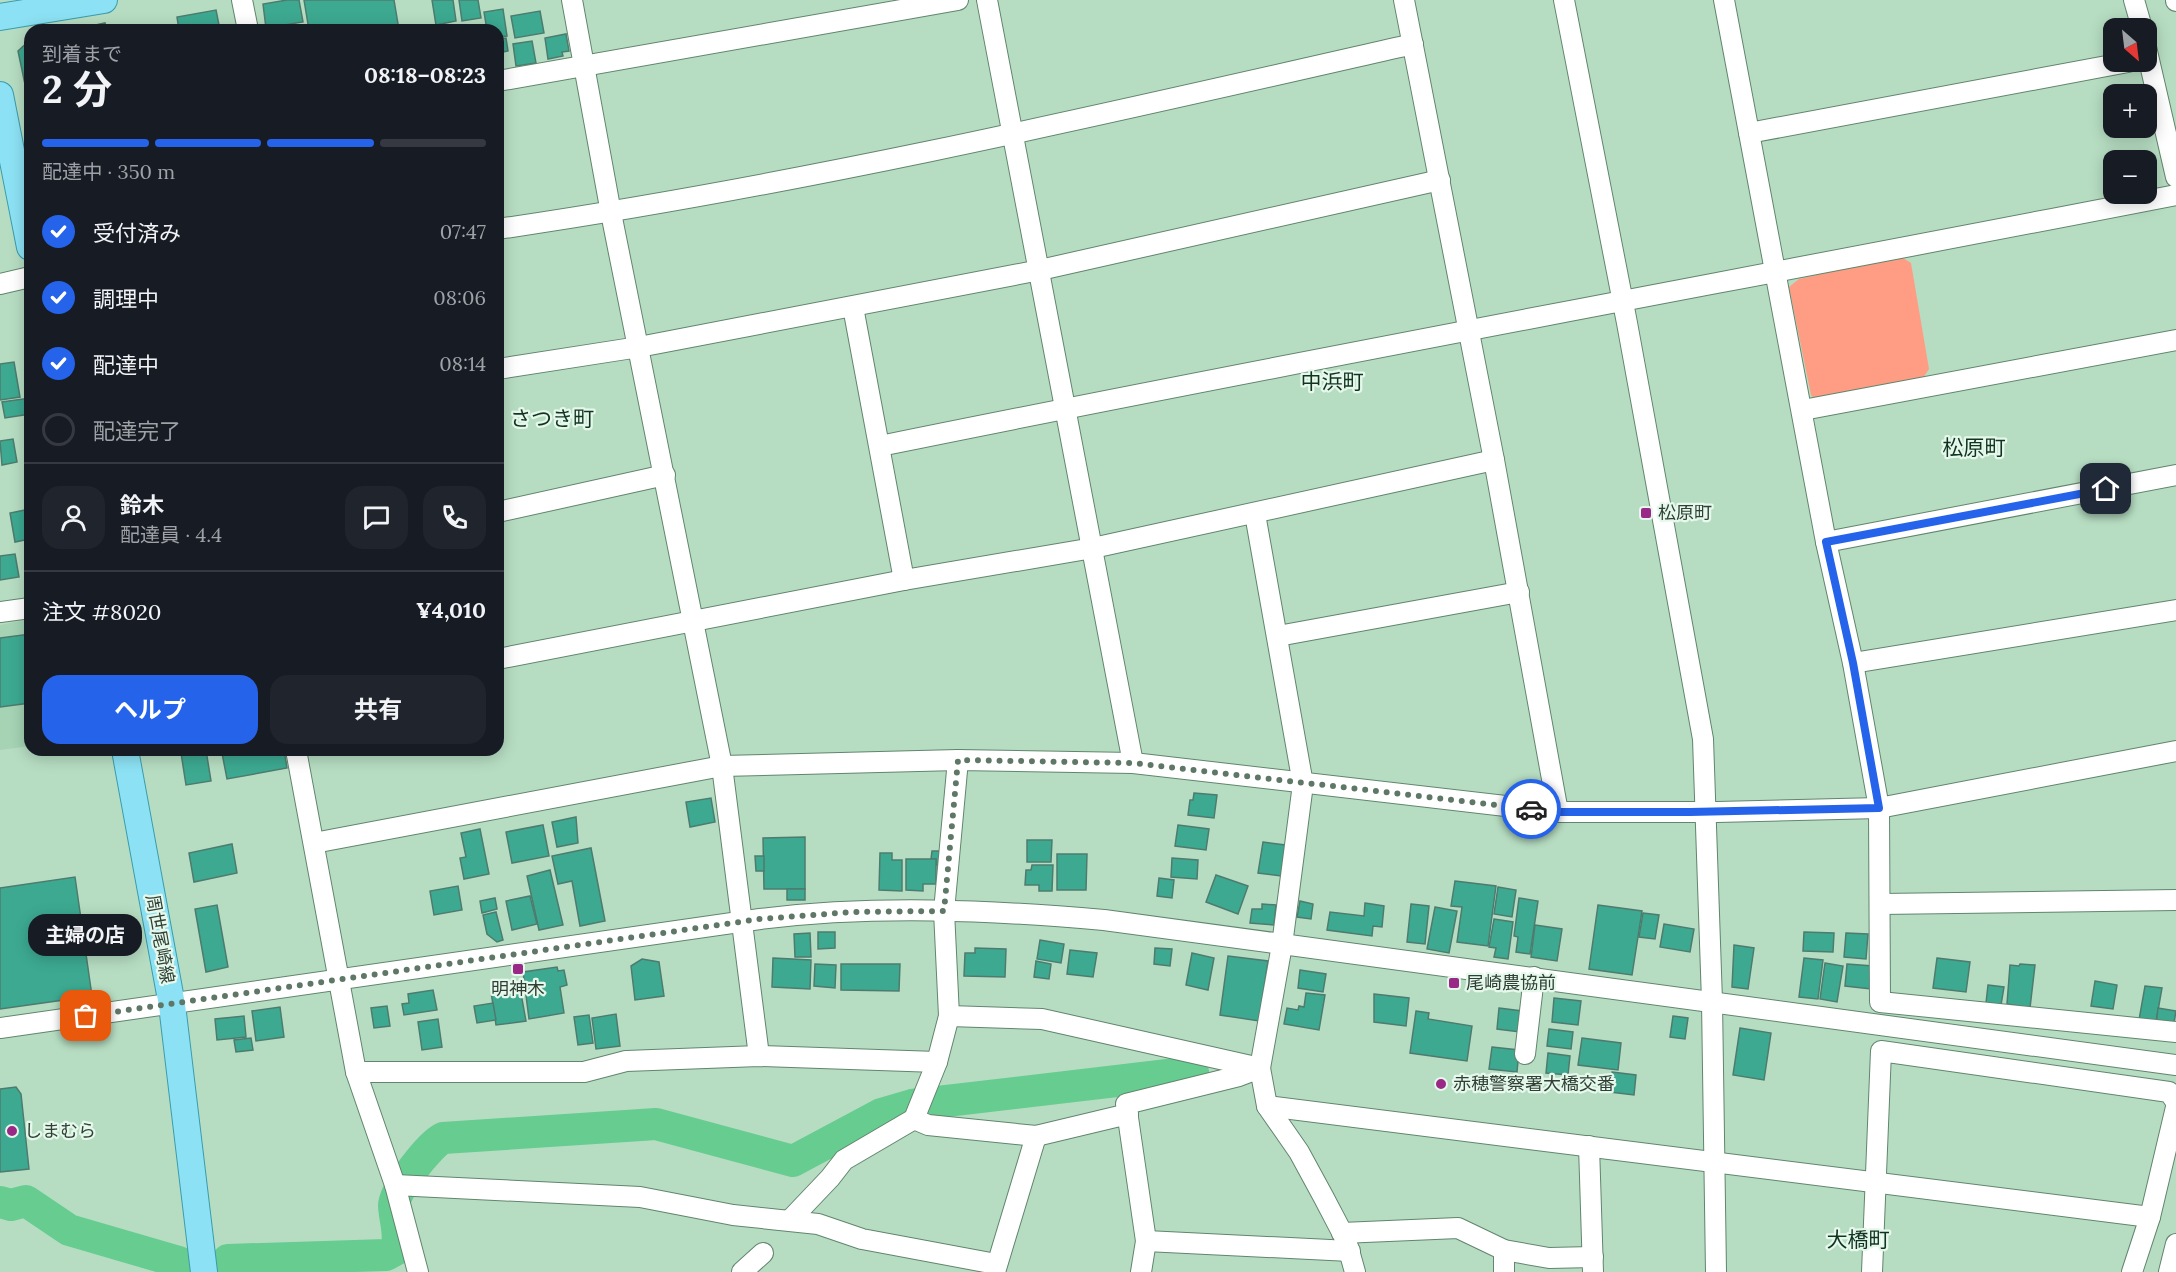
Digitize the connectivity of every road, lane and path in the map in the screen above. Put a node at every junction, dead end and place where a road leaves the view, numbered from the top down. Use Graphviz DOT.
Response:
graph roads {
  1 [pos="104,0"];
  2 [pos="242,0"];
  3 [pos="572,0"];
  4 [pos="958,0"];
  5 [pos="987,0"];
  6 [pos="1404,0"];
  7 [pos="1564,0"];
  8 [pos="1724,0"];
  9 [pos="2134,0"];
  10 [pos="0,17"];
  11 [pos="2139,18"];
  12 [pos="247,24"];
  13 [pos="1413,44"];
  14 [pos="584,67"];
  15 [pos="2103,67"];
  16 [pos="2152,72"];
  17 [pos="504,80"];
  18 [pos="0,95"];
  19 [pos="1749,133"];
  20 [pos="1011,135"];
  21 [pos="2176,177"];
  22 [pos="1440,180"];
  23 [pos="2176,195"];
  24 [pos="611,213"];
  25 [pos="24,217"];
  26 [pos="504,228"];
  27 [pos="1040,270"];
  28 [pos="1775,273"];
  29 [pos="24,278"];
  30 [pos="0,284"];
  31 [pos="1623,300"];
  32 [pos="853,307"];
  33 [pos="1468,330"];
  34 [pos="2176,340"];
  35 [pos="639,347"];
  36 [pos="504,368"];
  37 [pos="1065,408"];
  38 [pos="1803,410"];
  39 [pos="880,446"];
  40 [pos="1494,460"];
  41 [pos="665,475"];
  42 [pos="2176,476"];
  43 [pos="504,511"];
  44 [pos="1255,514"];
  45 [pos="1826,542"];
  46 [pos="1093,548"];
  47 [pos="904,580"];
  48 [pos="1519,592"];
  49 [pos="24,609"];
  50 [pos="2176,610"];
  51 [pos="0,612"];
  52 [pos="694,622"];
  53 [pos="1278,636"];
  54 [pos="504,658"];
  55 [pos="1853,663"];
  56 [pos="2176,751"];
  57 [pos="126,756"];
  58 [pos="297,756"];
  59 [pos="958,760"];
  60 [pos="1133,763"];
  61 [pos="722,766"];
  62 [pos="1303,784"];
  63 [pos="1879,808"];
  64 [pos="1558,812"];
  65 [pos="1708,812"];
  66 [pos="314,843"];
  67 [pos="2176,900"];
  68 [pos="1880,904"];
  69 [pos="944,911"];
  70 [pos="742,921"];
  71 [pos="1282,945"];
  72 [pos="1534,977"];
  73 [pos="339,981"];
  74 [pos="1712,1001"];
  75 [pos="172,1005"];
  76 [pos="950,1016"];
  77 [pos="0,1028"];
  78 [pos="2176,1032"];
  79 [pos="1525,1054"];
  80 [pos="759,1056"];
  81 [pos="937,1062"];
  82 [pos="2176,1065"];
  83 [pos="1260,1068"];
  84 [pos="356,1072"];
  85 [pos="2176,1104"];
  86 [pos="1267,1106"];
  87 [pos="1128,1114"];
  88 [pos="914,1119"];
  89 [pos="1036,1136"];
  90 [pos="1590,1146"];
  91 [pos="1714,1163"];
  92 [pos="1875,1181"];
  93 [pos="394,1185"];
  94 [pos="2150,1216"];
  95 [pos="790,1220"];
  96 [pos="1146,1241"];
  97 [pos="1346,1242"];
  98 [pos="2176,1244"];
  99 [pos="1504,1251"];
  100 [pos="763,1253"];
  101 [pos="1593,1264"];
  102 [pos="995,1268"];
  103 [pos="204,1272"];
  104 [pos="418,1272"];
  105 [pos="742,1272"];
  106 [pos="1141,1272"];
  107 [pos="1355,1272"];
  108 [pos="1504,1272"];
  109 [pos="1716,1272"];
  110 [pos="1872,1272"];
  111 [pos="2132,1272"];
  112 [pos="2169,1272"];
  1 -- 10 [label="main road"];
  2 -- 12 [label="street"];
  3 -- 14 [label="street"];
  4 -- 14 [label="street"];
  5 -- 20 [label="street"];
  6 -- 13 [label="street"];
  7 -- 31 [label="street"];
  8 -- 19 [label="street"];
  9 -- 11 [label="street"];
  13 -- 20 [label="street"];
  13 -- 22 [label="street"];
  14 -- 17 [label="street"];
  14 -- 24 [label="street"];
  15 -- 19 [label="street"];
  16 -- 21 [label="street"];
  18 -- 25 [label="main road"];
  19 -- 28 [label="street"];
  20 -- 24 [label="street"];
  20 -- 27 [label="street"];
  22 -- 27 [label="street"];
  22 -- 33 [label="street"];
  23 -- 28 [label="street"];
  24 -- 26 [label="street"];
  24 -- 35 [label="street"];
  27 -- 32 [label="street"];
  27 -- 37 [label="street"];
  28 -- 31 [label="street"];
  28 -- 38 [label="street"];
  29 -- 30 [label="street"];
  31 -- 33 [label="street"];
  31 -- 65 [label="street"];
  32 -- 35 [label="street"];
  32 -- 39 [label="street"];
  33 -- 37 [label="street"];
  33 -- 40 [label="street"];
  34 -- 38 [label="street"];
  35 -- 36 [label="street"];
  35 -- 41 [label="street"];
  37 -- 39 [label="street"];
  37 -- 46 [label="street"];
  38 -- 45 [label="street"];
  39 -- 47 [label="street"];
  40 -- 44 [label="street"];
  40 -- 48 [label="street"];
  41 -- 43 [label="street"];
  41 -- 52 [label="street"];
  42 -- 45 [label="street"];
  44 -- 46 [label="street"];
  44 -- 53 [label="street"];
  45 -- 55 [label="street"];
  46 -- 47 [label="street"];
  46 -- 60 [label="street"];
  47 -- 52 [label="street"];
  48 -- 53 [label="street"];
  48 -- 64 [label="street"];
  49 -- 51 [label="street"];
  50 -- 55 [label="street"];
  52 -- 54 [label="street"];
  52 -- 61 [label="street"];
  53 -- 62 [label="street"];
  55 -- 63 [label="street"];
  56 -- 63 [label="street"];
  57 -- 75 [label="main road, 周世尾崎線"];
  58 -- 66 [label="street"];
  59 -- 60 [label="street"];
  59 -- 61 [label="street"];
  59 -- 69 [label="street"];
  60 -- 62 [label="street"];
  61 -- 66 [label="street"];
  61 -- 70 [label="street"];
  62 -- 64 [label="street"];
  62 -- 71 [label="street"];
  63 -- 65 [label="street"];
  63 -- 68 [label="street"];
  64 -- 65 [label="street"];
  65 -- 74 [label="street"];
  66 -- 73 [label="street"];
  67 -- 68 [label="street"];
  68 -- 78 [label="street"];
  69 -- 70 [label="street"];
  69 -- 71 [label="street"];
  69 -- 76 [label="street"];
  70 -- 73 [label="street"];
  70 -- 80 [label="street"];
  71 -- 72 [label="street"];
  71 -- 83 [label="street"];
  72 -- 74 [label="street"];
  72 -- 79 [label="street"];
  73 -- 75 [label="street"];
  73 -- 84 [label="street"];
  74 -- 82 [label="street"];
  74 -- 91 [label="street"];
  75 -- 77 [label="street"];
  75 -- 103 [label="main road, 周世尾崎線"];
  76 -- 81 [label="street"];
  76 -- 83 [label="street"];
  80 -- 81 [label="street"];
  80 -- 84 [label="street"];
  81 -- 88 [label="street"];
  83 -- 86 [label="street"];
  83 -- 87 [label="street"];
  84 -- 93 [label="street"];
  85 -- 92 [label="street"];
  85 -- 94 [label="street"];
  86 -- 90 [label="street"];
  86 -- 97 [label="street"];
  87 -- 89 [label="street"];
  87 -- 96 [label="street"];
  88 -- 89 [label="street"];
  88 -- 95 [label="street"];
  89 -- 102 [label="street"];
  90 -- 91 [label="street"];
  90 -- 101 [label="street"];
  91 -- 92 [label="street"];
  91 -- 109 [label="street"];
  92 -- 94 [label="street"];
  92 -- 110 [label="street"];
  93 -- 95 [label="street"];
  93 -- 104 [label="street"];
  94 -- 111 [label="street"];
  95 -- 102 [label="street"];
  96 -- 97 [label="street"];
  96 -- 106 [label="street"];
  97 -- 99 [label="street"];
  97 -- 107 [label="street"];
  98 -- 112 [label="street"];
  99 -- 101 [label="street"];
  99 -- 108 [label="street"];
  100 -- 105 [label="street"];
}
